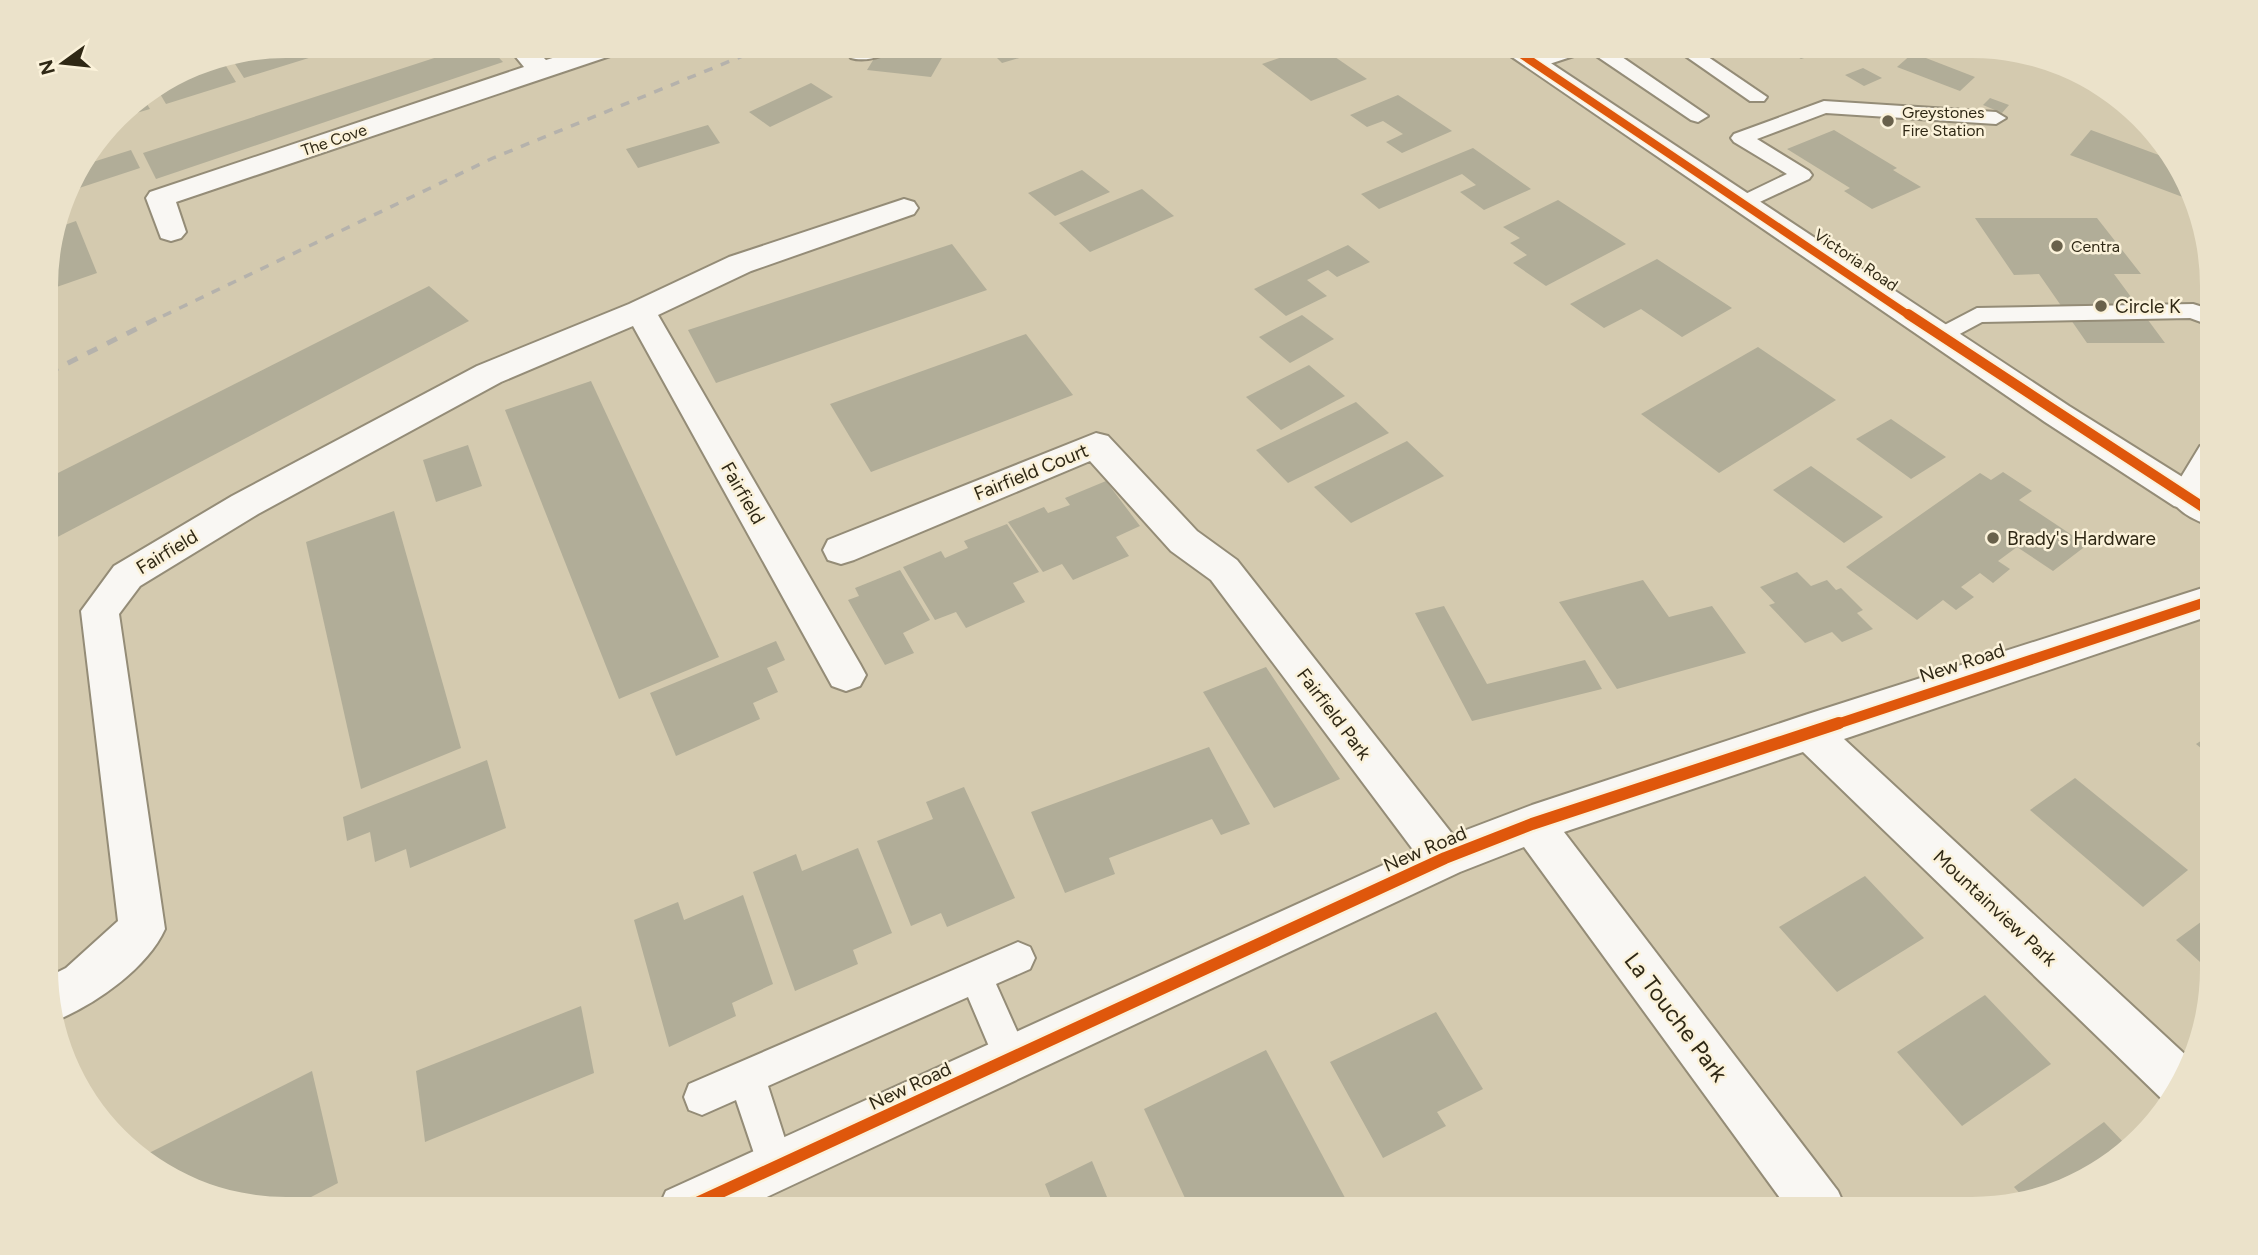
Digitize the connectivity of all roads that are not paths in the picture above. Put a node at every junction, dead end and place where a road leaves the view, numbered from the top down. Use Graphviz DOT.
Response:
graph roads {
  1 [pos="530,58"];
  2 [pos="578,58"];
  3 [pos="1527,58"];
  4 [pos="1549,58"];
  5 [pos="1612,58"];
  6 [pos="1698,58"];
  7 [pos="1534,63"];
  8 [pos="541,70"];
  9 [pos="1757,97"];
  10 [pos="1698,116"];
  11 [pos="1996,118"];
  12 [pos="1742,203"];
  13 [pos="904,208"];
  14 [pos="171,232"];
  15 [pos="640,312"];
  16 [pos="2200,314"];
  17 [pos="1941,336"];
  18 [pos="2200,505"];
  19 [pos="841,550"];
  20 [pos="1224,569"];
  21 [pos="2200,604"];
  22 [pos="846,675"];
  23 [pos="1808,731"];
  24 [pos="1532,824"];
  25 [pos="1444,858"];
  26 [pos="1018,958"];
  27 [pos="976,977"];
  28 [pos="60,996"];
  29 [pos="1011,1058"];
  30 [pos="2174,1076"];
  31 [pos="747,1077"];
  32 [pos="702,1097"];
  33 [pos="776,1167"];
  34 [pos="710,1197"];
  35 [pos="1811,1197"];
  1 -- 8 [label="street"];
  2 -- 8 [label="street, The Cove"];
  3 -- 7 [label="street, Victoria Road"];
  4 -- 7 [label="lane"];
  5 -- 10 [label="lane"];
  6 -- 9 [label="lane"];
  7 -- 12 [label="street, Victoria Road"];
  8 -- 14 [label="street, The Cove"];
  11 -- 12 [label="lane"];
  12 -- 17 [label="street, Victoria Road"];
  13 -- 15 [label="street, Fairfield"];
  15 -- 22 [label="street, Fairfield"];
  15 -- 28 [label="street, Fairfield"];
  16 -- 17 [label="lane"];
  17 -- 18 [label="street, Victoria Road"];
  19 -- 20 [label="street, Fairfield Court"];
  20 -- 25 [label="street, Fairfield Park"];
  21 -- 23 [label="street, New Road"];
  23 -- 24 [label="street, New Road"];
  23 -- 30 [label="street, Mountainview Park"];
  24 -- 25 [label="street, New Road"];
  24 -- 35 [label="street, La Touche Park"];
  25 -- 29 [label="street, New Road"];
  26 -- 27 [label="lane"];
  27 -- 29 [label="lane"];
  27 -- 31 [label="lane"];
  29 -- 33 [label="street, New Road"];
  31 -- 32 [label="lane"];
  31 -- 33 [label="lane"];
  33 -- 34 [label="street, New Road"];
}
